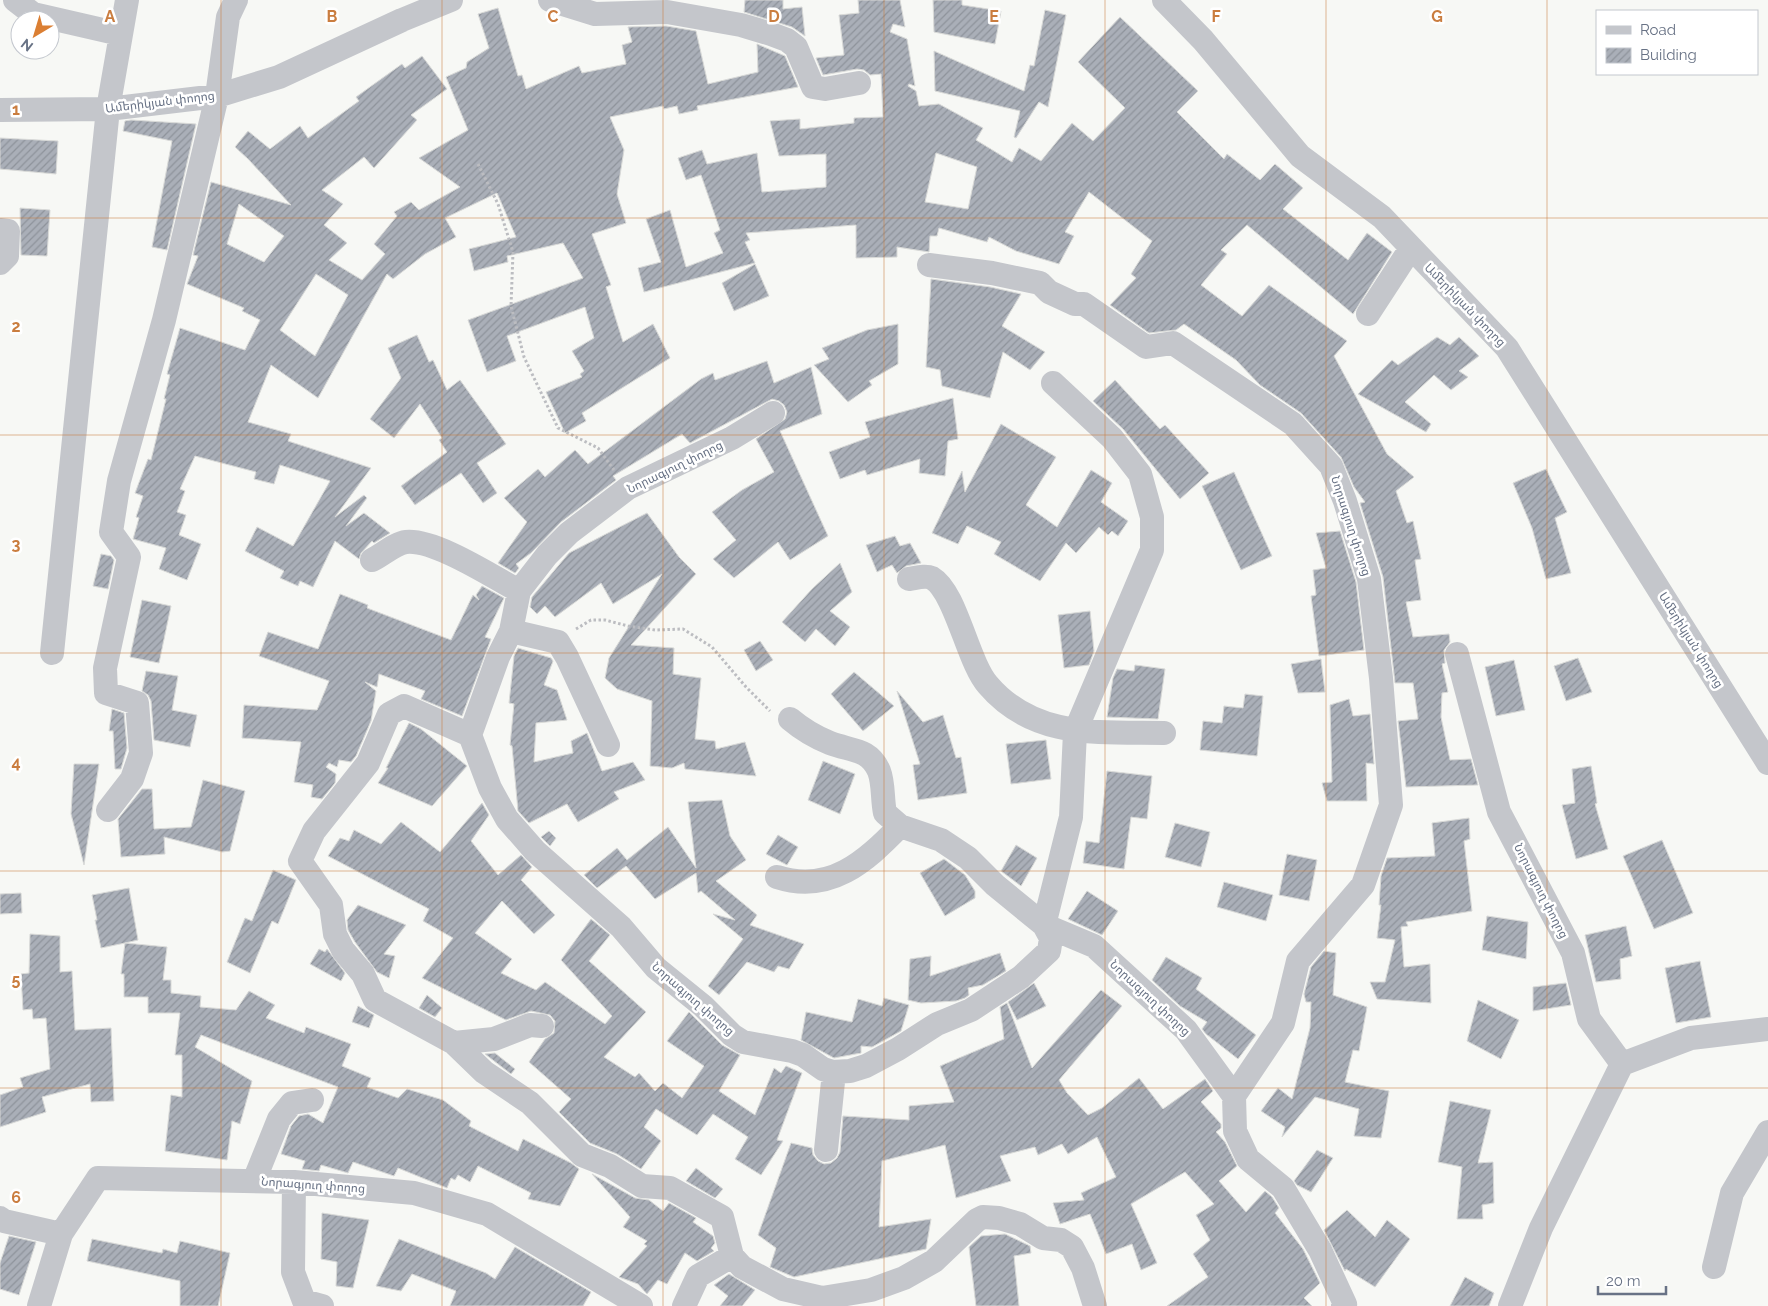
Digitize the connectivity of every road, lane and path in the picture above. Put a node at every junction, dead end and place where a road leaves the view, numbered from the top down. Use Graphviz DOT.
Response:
graph roads {
  1 [pos="15,0"];
  2 [pos="127,0"];
  3 [pos="236,0"];
  4 [pos="451,0"];
  5 [pos="550,0"];
  6 [pos="1164,0"];
  7 [pos="120,34"];
  8 [pos="859,83"];
  9 [pos="217,96"];
  10 [pos="108,109"];
  11 [pos="0,110"];
  12 [pos="478,164"];
  13 [pos="0,230"];
  14 [pos="1412,248"];
  15 [pos="0,264"];
  16 [pos="929,265"];
  17 [pos="1368,314"];
  18 [pos="1053,384"];
  19 [pos="773,413"];
  20 [pos="628,488"];
  21 [pos="372,560"];
  22 [pos="909,579"];
  23 [pos="519,591"];
  24 [pos="511,631"];
  25 [pos="558,642"];
  26 [pos="52,653"];
  27 [pos="1457,654"];
  28 [pos="790,719"];
  29 [pos="1075,732"];
  30 [pos="1164,733"];
  31 [pos="470,735"];
  32 [pos="608,745"];
  33 [pos="1768,763"];
  34 [pos="108,810"];
  35 [pos="900,826"];
  36 [pos="777,877"];
  37 [pos="1044,925"];
  38 [pos="542,1026"];
  39 [pos="1768,1029"];
  40 [pos="454,1043"];
  41 [pos="1622,1064"];
  42 [pos="834,1072"];
  43 [pos="1234,1096"];
  44 [pos="312,1100"];
  45 [pos="1768,1132"];
  46 [pos="826,1150"];
  47 [pos="254,1181"];
  48 [pos="294,1182"];
  49 [pos="0,1218"];
  50 [pos="61,1234"];
  51 [pos="732,1256"];
  52 [pos="1714,1267"];
  53 [pos="39,1306"];
  54 [pos="322,1306"];
  55 [pos="641,1306"];
  56 [pos="684,1306"];
  57 [pos="1095,1306"];
  58 [pos="1344,1306"];
  59 [pos="1510,1306"];
  1 -- 7 [label="street"];
  2 -- 7 [label="street"];
  3 -- 9 [label="street"];
  4 -- 9 [label="street, Ամերիկյան փողոց"];
  5 -- 8 [label="street"];
  6 -- 14 [label="street, Ամերիկյան փողոց"];
  7 -- 10 [label="street"];
  9 -- 10 [label="street, Ամերիկյան փողոց"];
  9 -- 34 [label="street"];
  10 -- 11 [label="street, Ամերիկյան փողոց"];
  10 -- 26 [label="street"];
  12 -- 20 [label="path"];
  13 -- 15 [label="street"];
  14 -- 17 [label="street"];
  14 -- 33 [label="street, Ամերիկյան փողոց"];
  16 -- 43 [label="street, Նորագյուղ փողոց"];
  18 -- 29 [label="street"];
  19 -- 20 [label="street, Նորագյուղ փողոց"];
  20 -- 23 [label="street, Նորագյուղ փողոց"];
  21 -- 23 [label="street"];
  22 -- 29 [label="street"];
  23 -- 24 [label="street, Նորագյուղ փողոց"];
  24 -- 25 [label="street"];
  24 -- 31 [label="street, Նորագյուղ փողոց"];
  25 -- 28 [label="path"];
  25 -- 32 [label="street"];
  27 -- 41 [label="street, Նորագյուղ փողոց"];
  28 -- 35 [label="street, Նորագյուղ փողոց"];
  29 -- 30 [label="street"];
  29 -- 37 [label="street"];
  31 -- 40 [label="street"];
  31 -- 42 [label="street, Նորագյուղ փողոց"];
  35 -- 36 [label="street"];
  35 -- 37 [label="street, Նորագյուղ փողոց"];
  37 -- 42 [label="street"];
  37 -- 43 [label="street, Նորագյուղ փողոց"];
  38 -- 40 [label="street"];
  39 -- 41 [label="street"];
  40 -- 51 [label="street"];
  41 -- 59 [label="street"];
  42 -- 46 [label="street"];
  43 -- 58 [label="street"];
  44 -- 47 [label="street"];
  45 -- 52 [label="street"];
  47 -- 48 [label="street, Նորագյուղ փողոց"];
  47 -- 50 [label="street, Նորագյուղ փողոց"];
  48 -- 54 [label="street"];
  48 -- 55 [label="street, Նորագյուղ փողոց"];
  49 -- 50 [label="street"];
  50 -- 53 [label="street, Նորագյուղ փողոց"];
  51 -- 56 [label="street"];
  51 -- 57 [label="street"];
}
